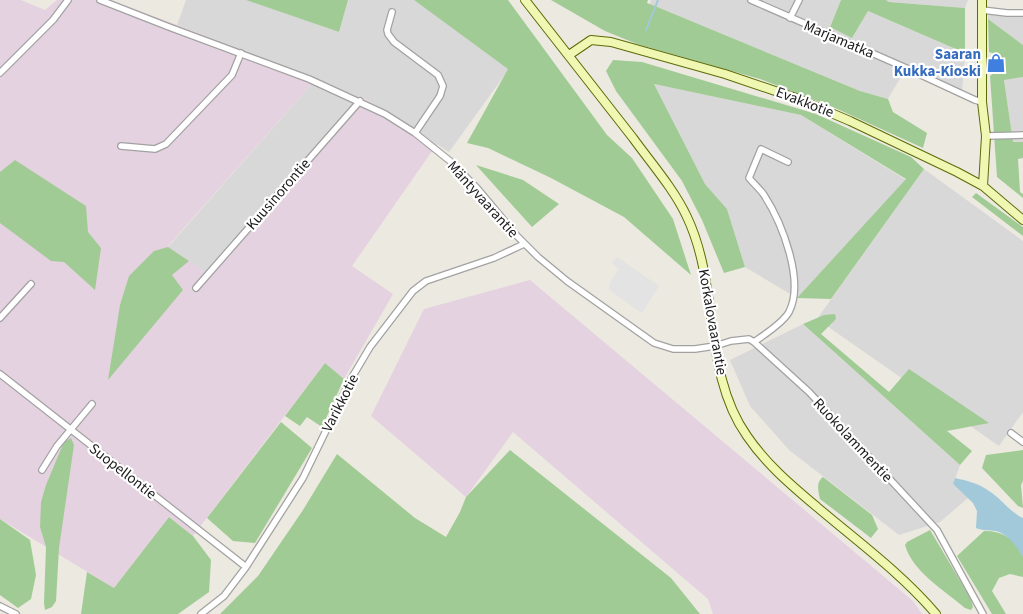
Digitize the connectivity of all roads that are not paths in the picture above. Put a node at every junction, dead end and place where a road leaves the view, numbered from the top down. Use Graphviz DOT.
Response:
graph roads {
  1 [pos="68,0"];
  2 [pos="100,0"];
  3 [pos="524,0"];
  4 [pos="751,0"];
  5 [pos="799,0"];
  6 [pos="982,0"];
  7 [pos="982,10"];
  8 [pos="392,12"];
  9 [pos="1023,13"];
  10 [pos="790,18"];
  11 [pos="241,54"];
  12 [pos="570,55"];
  13 [pos="0,72"];
  14 [pos="360,101"];
  15 [pos="982,102"];
  16 [pos="415,133"];
  17 [pos="1023,134"];
  18 [pos="986,136"];
  19 [pos="121,146"];
  20 [pos="788,162"];
  21 [pos="983,186"];
  22 [pos="1023,220"];
  23 [pos="524,244"];
  24 [pos="31,284"];
  25 [pos="196,288"];
  26 [pos="0,318"];
  27 [pos="754,342"];
  28 [pos="715,346"];
  29 [pos="0,374"];
  30 [pos="92,404"];
  31 [pos="70,430"];
  32 [pos="1011,433"];
  33 [pos="1023,442"];
  34 [pos="42,470"];
  35 [pos="246,567"];
  36 [pos="0,606"];
  37 [pos="16,614"];
  38 [pos="201,614"];
  39 [pos="936,614"];
  40 [pos="983,614"];
  1 -- 13 [label="street"];
  2 -- 11 [label="street, Mäntyvaarantie"];
  3 -- 12 [label="street, Korkalovaarantie"];
  4 -- 10 [label="street, Marjamatka"];
  5 -- 10 [label="street"];
  6 -- 7 [label="street"];
  7 -- 9 [label="street"];
  7 -- 15 [label="street"];
  8 -- 16 [label="street"];
  10 -- 15 [label="street, Marjamatka"];
  11 -- 14 [label="street, Mäntyvaarantie"];
  11 -- 19 [label="street"];
  12 -- 21 [label="street, Evakkotie"];
  12 -- 28 [label="street, Korkalovaarantie"];
  14 -- 16 [label="street, Mäntyvaarantie"];
  14 -- 25 [label="street, Kuusinorontie"];
  15 -- 18 [label="street"];
  16 -- 23 [label="street, Mäntyvaarantie"];
  17 -- 18 [label="street"];
  18 -- 21 [label="street"];
  20 -- 27 [label="street"];
  21 -- 22 [label="street, Evakkotie"];
  23 -- 28 [label="street, Mäntyvaarantie"];
  23 -- 35 [label="street, Varikkotie"];
  24 -- 26 [label="street"];
  27 -- 28 [label="street, Mäntyvaarantie"];
  27 -- 40 [label="street, Ruokolammentie"];
  28 -- 39 [label="street, Korkalovaarantie"];
  29 -- 31 [label="street, Suopellontie"];
  30 -- 31 [label="street"];
  31 -- 34 [label="street"];
  31 -- 35 [label="street, Suopellontie"];
  32 -- 33 [label="street"];
  35 -- 38 [label="street, Varikkotie"];
  36 -- 37 [label="street"];
}
